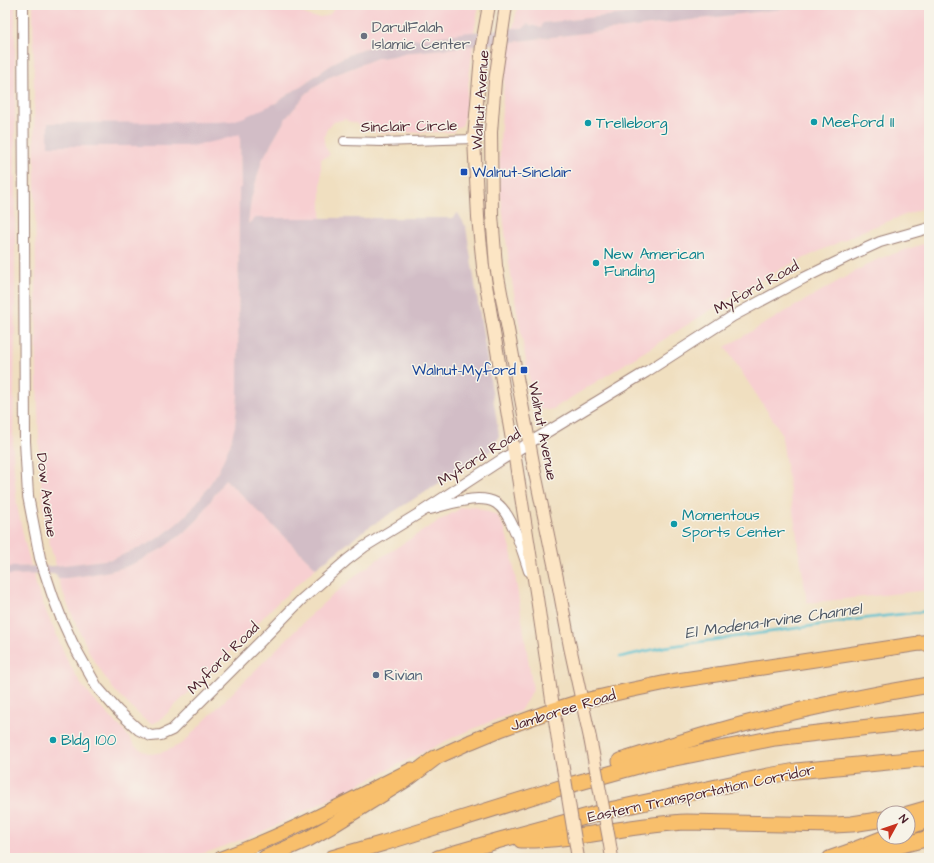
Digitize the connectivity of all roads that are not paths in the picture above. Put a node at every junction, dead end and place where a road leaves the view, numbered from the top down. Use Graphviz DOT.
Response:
graph roads {
  1 [pos="23,5"];
  2 [pos="489,5"];
  3 [pos="506,5"];
  4 [pos="474,139"];
  5 [pos="344,141"];
  6 [pos="929,228"];
  7 [pos="529,443"];
  8 [pos="514,452"];
  9 [pos="423,511"];
  10 [pos="537,598"];
  11 [pos="926,643"];
  12 [pos="929,685"];
  13 [pos="582,701"];
  14 [pos="553,710"];
  15 [pos="929,720"];
  16 [pos="151,736"];
  17 [pos="435,758"];
  18 [pos="929,758"];
  19 [pos="929,808"];
  20 [pos="484,811"];
  21 [pos="916,812"];
  22 [pos="929,820"];
  23 [pos="876,821"];
  24 [pos="916,825"];
  25 [pos="929,838"];
  26 [pos="500,840"];
  27 [pos="876,841"];
  28 [pos="221,858"];
  29 [pos="265,858"];
  30 [pos="332,858"];
  31 [pos="438,858"];
  32 [pos="578,858"];
  33 [pos="612,858"];
  34 [pos="830,858"];
  35 [pos="852,858"];
  1 -- 16 [label="street, Dow Avenue"];
  2 -- 4 [label="main road, Walnut Avenue"];
  3 -- 7 [label="main road, Walnut Avenue"];
  4 -- 5 [label="street, Sinclair Circle"];
  4 -- 8 [label="main road, Walnut Avenue"];
  6 -- 7 [label="street, Myford Road"];
  7 -- 8 [label="street, Myford Road"];
  7 -- 13 [label="main road, Walnut Avenue"];
  8 -- 9 [label="street, Myford Road"];
  8 -- 10 [label="main road, Walnut Avenue"];
  9 -- 10 [label="street"];
  9 -- 16 [label="street, Myford Road"];
  10 -- 14 [label="main road, Walnut Avenue"];
  11 -- 13 [label="highway, Jamboree Road"];
  12 -- 20 [label="highway"];
  13 -- 14 [label="highway, Jamboree Road"];
  13 -- 33 [label="main road, Walnut Avenue, bridge"];
  14 -- 17 [label="highway, Jamboree Road"];
  14 -- 32 [label="main road, Walnut Avenue, bridge"];
  15 -- 20 [label="highway"];
  17 -- 28 [label="main road, Jamboree Road"];
  17 -- 29 [label="highway"];
  18 -- 26 [label="highway, Eastern Transportation Corridor"];
  19 -- 21 [label="highway"];
  20 -- 30 [label="highway"];
  22 -- 24 [label="highway"];
  23 -- 26 [label="highway"];
  25 -- 35 [label="highway"];
  26 -- 31 [label="highway"];
  27 -- 34 [label="highway"];
}
